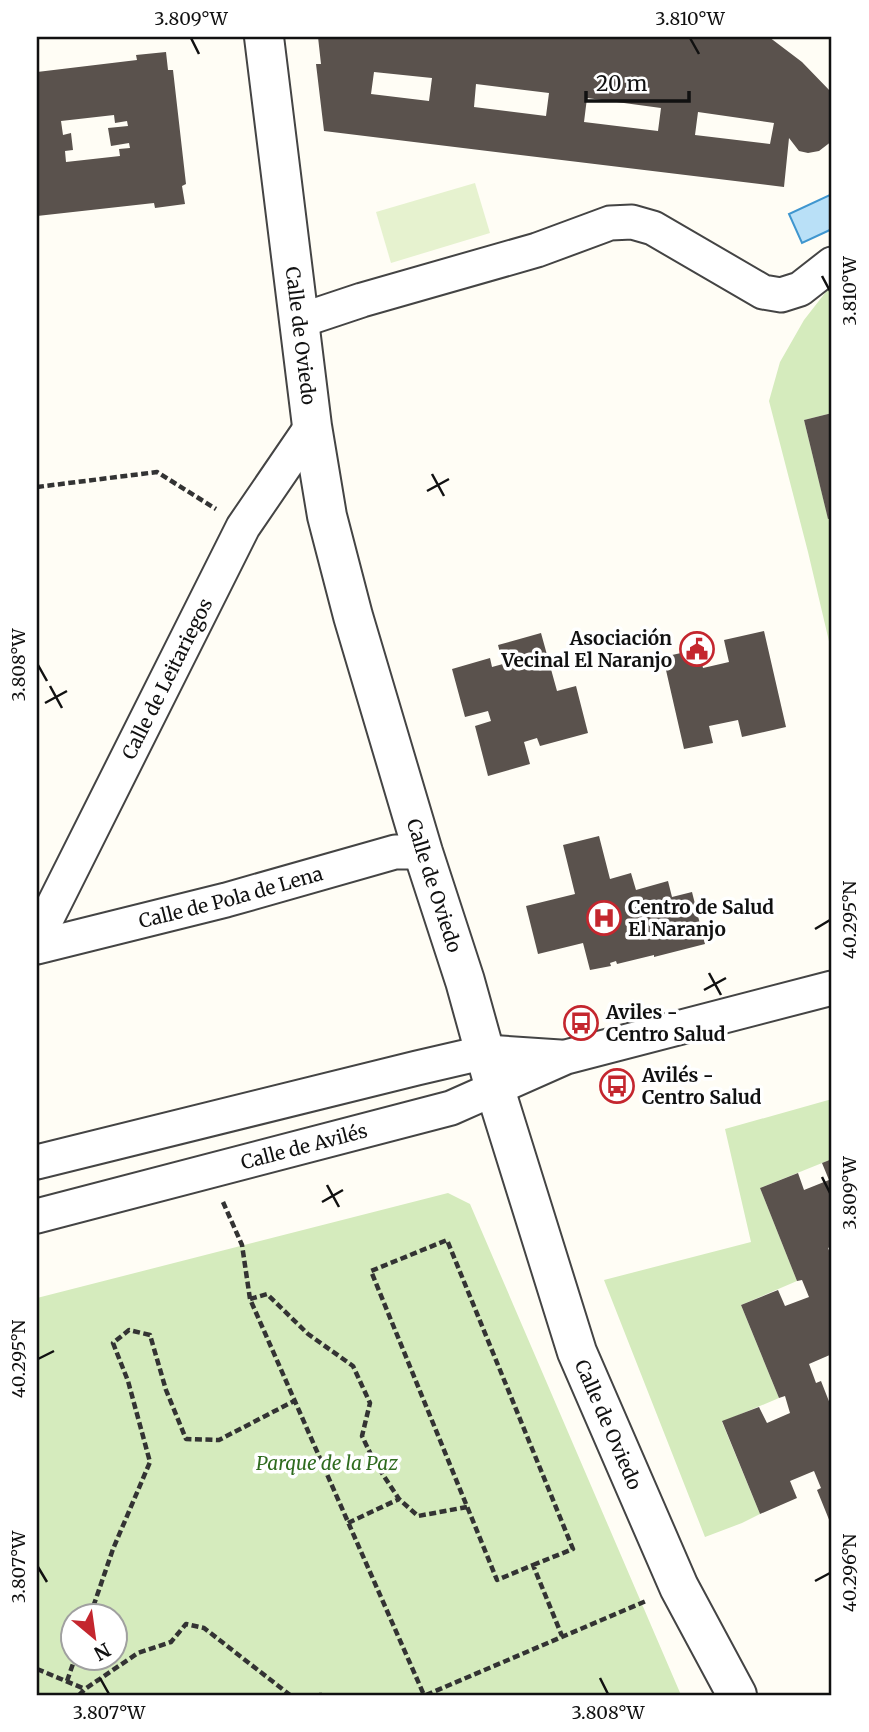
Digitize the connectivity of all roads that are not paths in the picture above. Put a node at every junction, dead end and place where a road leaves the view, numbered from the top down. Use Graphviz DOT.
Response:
graph roads {
  1 [pos="264,37"];
  2 [pos="832,264"];
  3 [pos="299,321"];
  4 [pos="312,426"];
  5 [pos="423,852"];
  6 [pos="37,938"];
  7 [pos="37,947"];
  8 [pos="832,988"];
  9 [pos="486,1052"];
  10 [pos="566,1057"];
  11 [pos="495,1089"];
  12 [pos="37,1162"];
  13 [pos="37,1216"];
  14 [pos="737,1695"];
  1 -- 3 [label="street, Calle de Oviedo"];
  2 -- 3 [label="street"];
  3 -- 4 [label="street, Calle de Oviedo"];
  4 -- 5 [label="street, Calle de Oviedo"];
  4 -- 6 [label="street, Calle de Leitariegos"];
  5 -- 7 [label="street, Calle de Pola de Lena"];
  5 -- 9 [label="street, Calle de Oviedo"];
  8 -- 10 [label="street, Calle de Avilés"];
  9 -- 10 [label="street, Calle de Avilés"];
  9 -- 11 [label="street, Calle de Oviedo"];
  9 -- 12 [label="street, Calle de Avilés"];
  10 -- 11 [label="street, Calle de Avilés"];
  11 -- 13 [label="street, Calle de Avilés"];
  11 -- 14 [label="street, Calle de Oviedo"];
}
